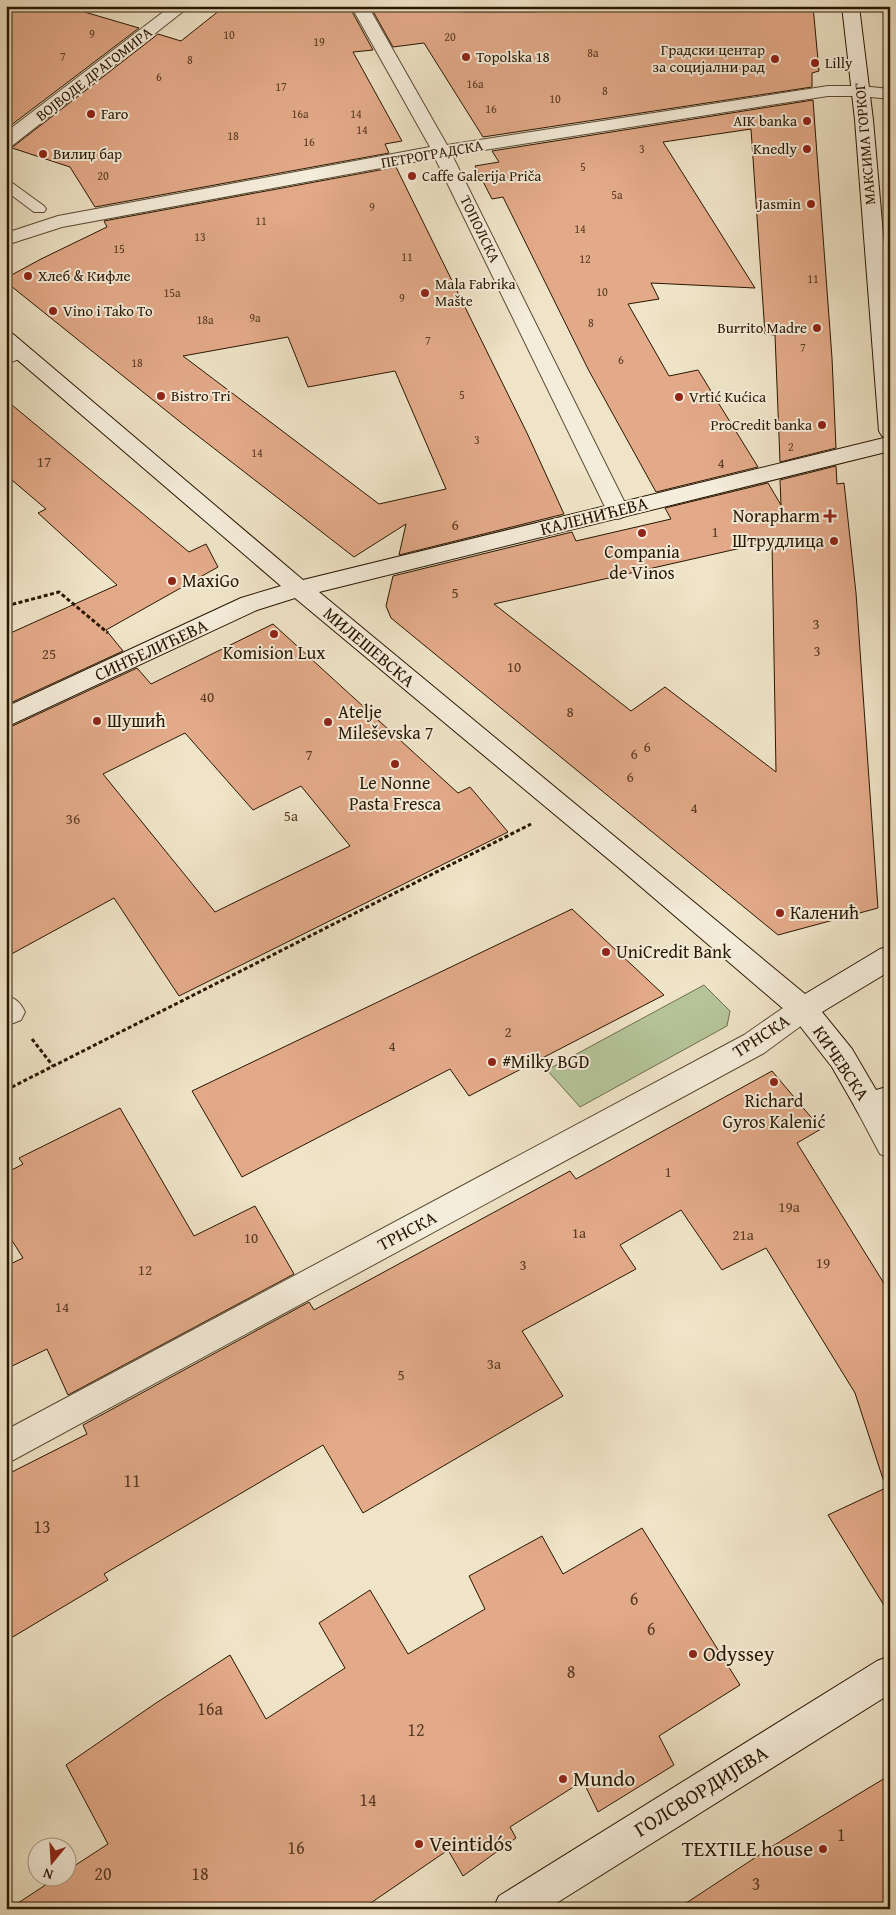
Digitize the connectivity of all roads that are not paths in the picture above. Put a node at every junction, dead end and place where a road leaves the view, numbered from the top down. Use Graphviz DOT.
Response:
graph roads {
  1 [pos="182,6"];
  2 [pos="359,6"];
  3 [pos="850,6"];
  4 [pos="861,91"];
  5 [pos="890,94"];
  6 [pos="6,141"];
  7 [pos="441,151"];
  8 [pos="6,185"];
  9 [pos="39,209"];
  10 [pos="6,239"];
  11 [pos="12,351"];
  12 [pos="890,431"];
  13 [pos="890,444"];
  14 [pos="618,511"];
  15 [pos="298,589"];
  16 [pos="6,718"];
  17 [pos="890,957"];
  18 [pos="803,1009"];
  19 [pos="880,1102"];
  20 [pos="890,1145"];
  21 [pos="6,1448"];
  22 [pos="890,1674"];
  23 [pos="512,1909"];
  1 -- 6 [label="street, ВОЈВОДЕ ДРАГОМИРА"];
  2 -- 7 [label="street, ТОПОЛСКА"];
  3 -- 4 [label="street, МАКСИМА ГОРКОГ"];
  4 -- 5 [label="street, ПЕТРОГРАДСКА"];
  4 -- 7 [label="street, ПЕТРОГРАДСКА"];
  4 -- 12 [label="street, МАКСИМА ГОРКОГ"];
  7 -- 10 [label="street, ПЕТРОГРАДСКА"];
  7 -- 14 [label="street, ТОПОЛСКА"];
  8 -- 9 [label="lane"];
  11 -- 15 [label="street, МИЛЕШЕВСКА"];
  13 -- 14 [label="street, КАЛЕНИЋЕВА"];
  14 -- 15 [label="street, КАЛЕНИЋЕВА"];
  15 -- 16 [label="street, СИНЂЕЛИЋЕВА"];
  15 -- 18 [label="street, МИЛЕШЕВСКА"];
  17 -- 18 [label="street, ТРНСКА"];
  18 -- 19 [label="street, КИЧЕВСКА"];
  18 -- 21 [label="street, ТРНСКА"];
  19 -- 20 [label="street, КИЧЕВСКА"];
  22 -- 23 [label="street, ГОЛСВОРДИЈЕВА"];
}
